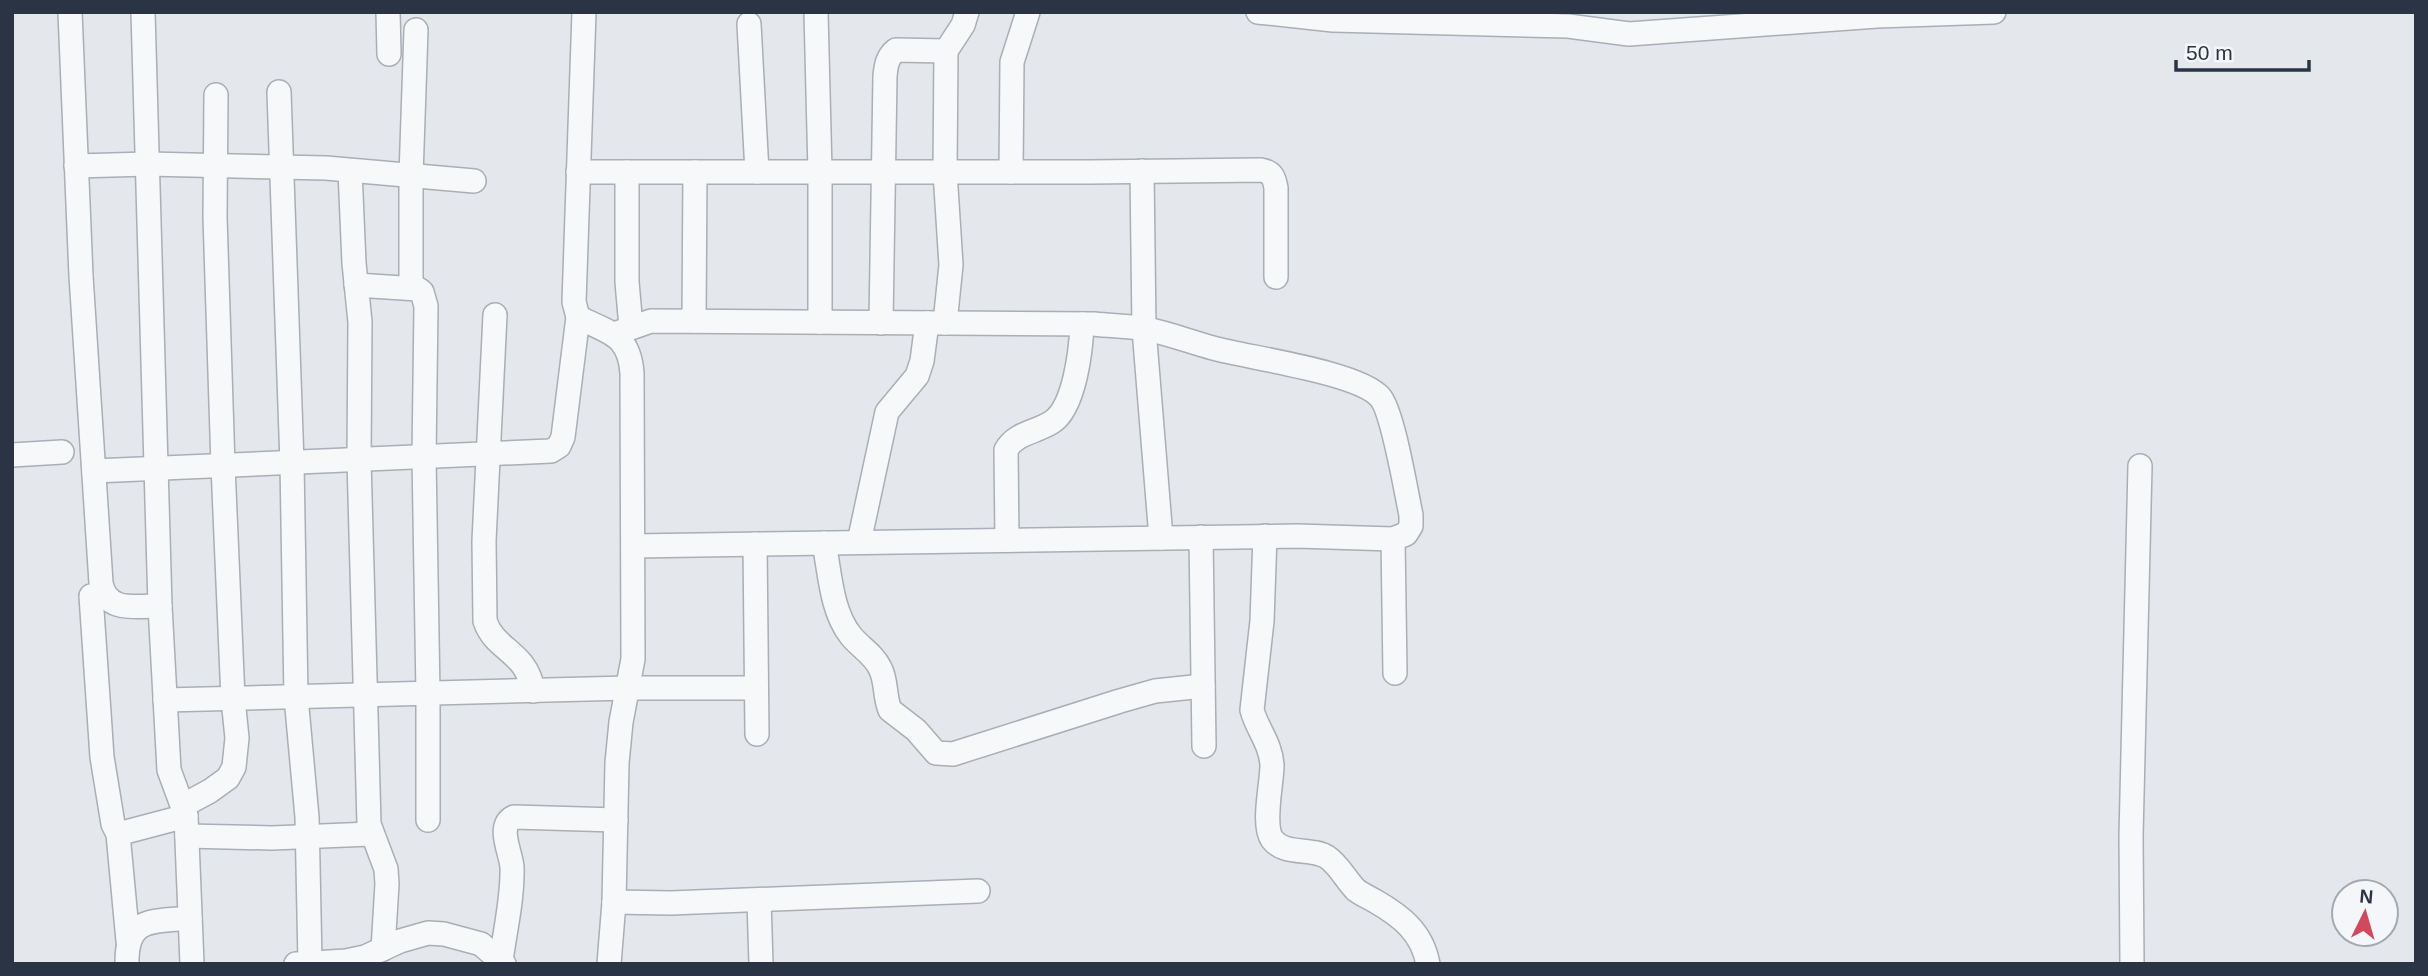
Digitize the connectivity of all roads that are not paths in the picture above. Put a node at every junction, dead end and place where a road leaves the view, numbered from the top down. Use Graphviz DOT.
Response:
graph roads {
  1 [pos="70,12"];
  2 [pos="143,12"];
  3 [pos="388,12"];
  4 [pos="584,12"];
  5 [pos="816,12"];
  6 [pos="967,12"];
  7 [pos="1028,12"];
  8 [pos="1258,12"];
  9 [pos="1994,12"];
  10 [pos="749,24"];
  11 [pos="416,30"];
  12 [pos="946,51"];
  13 [pos="389,54"];
  14 [pos="279,92"];
  15 [pos="216,95"];
  16 [pos="148,164"];
  17 [pos="76,166"];
  18 [pos="214,166"];
  19 [pos="281,167"];
  20 [pos="350,171"];
  21 [pos="1142,171"];
  22 [pos="578,172"];
  23 [pos="627,172"];
  24 [pos="695,172"];
  25 [pos="757,172"];
  26 [pos="820,172"];
  27 [pos="884,172"];
  28 [pos="945,172"];
  29 [pos="1011,172"];
  30 [pos="411,176"];
  31 [pos="474,181"];
  32 [pos="1276,277"];
  33 [pos="356,285"];
  34 [pos="411,287"];
  35 [pos="495,315"];
  36 [pos="578,317"];
  37 [pos="694,321"];
  38 [pos="820,322"];
  39 [pos="881,323"];
  40 [pos="936,323"];
  41 [pos="1082,324"];
  42 [pos="1144,329"];
  43 [pos="623,331"];
  44 [pos="62,452"];
  45 [pos="12,455"];
  46 [pos="488,455"];
  47 [pos="424,457"];
  48 [pos="359,460"];
  49 [pos="292,463"];
  50 [pos="223,466"];
  51 [pos="2140,466"];
  52 [pos="157,469"];
  53 [pos="93,471"];
  54 [pos="1265,536"];
  55 [pos="1200,537"];
  56 [pos="1161,538"];
  57 [pos="1393,539"];
  58 [pos="1007,540"];
  59 [pos="859,542"];
  60 [pos="824,543"];
  61 [pos="755,544"];
  62 [pos="633,546"];
  63 [pos="91,596"];
  64 [pos="160,606"];
  65 [pos="1395,673"];
  66 [pos="1203,686"];
  67 [pos="628,688"];
  68 [pos="756,688"];
  69 [pos="533,691"];
  70 [pos="429,694"];
  71 [pos="364,695"];
  72 [pos="296,697"];
  73 [pos="233,699"];
  74 [pos="165,701"];
  75 [pos="757,734"];
  76 [pos="1204,746"];
  77 [pos="186,819"];
  78 [pos="428,820"];
  79 [pos="616,820"];
  80 [pos="118,834"];
  81 [pos="371,834"];
  82 [pos="308,836"];
  83 [pos="978,891"];
  84 [pos="758,900"];
  85 [pos="614,902"];
  86 [pos="190,918"];
  87 [pos="128,941"];
  88 [pos="383,949"];
  89 [pos="503,962"];
  90 [pos="197,963"];
  91 [pos="303,963"];
  92 [pos="127,964"];
  93 [pos="609,964"];
  94 [pos="761,964"];
  95 [pos="1428,964"];
  96 [pos="2133,964"];
  1 -- 17 [label="street"];
  2 -- 16 [label="street"];
  3 -- 13 [label="street"];
  4 -- 22 [label="street"];
  5 -- 26 [label="street"];
  6 -- 12 [label="street"];
  7 -- 29 [label="street"];
  8 -- 9 [label="street"];
  10 -- 25 [label="street"];
  11 -- 30 [label="street"];
  12 -- 27 [label="street"];
  12 -- 28 [label="street"];
  14 -- 19 [label="street"];
  15 -- 18 [label="street"];
  16 -- 17 [label="street"];
  16 -- 18 [label="street"];
  16 -- 52 [label="street"];
  17 -- 53 [label="street"];
  18 -- 19 [label="street"];
  18 -- 50 [label="street"];
  19 -- 20 [label="street"];
  19 -- 49 [label="street"];
  20 -- 30 [label="street"];
  20 -- 33 [label="street"];
  21 -- 29 [label="street"];
  21 -- 32 [label="street"];
  21 -- 42 [label="street"];
  22 -- 23 [label="street"];
  22 -- 36 [label="street"];
  23 -- 24 [label="street"];
  23 -- 43 [label="street"];
  24 -- 25 [label="street"];
  24 -- 37 [label="street"];
  25 -- 26 [label="street"];
  26 -- 27 [label="street"];
  26 -- 38 [label="street"];
  27 -- 28 [label="street"];
  27 -- 39 [label="street"];
  28 -- 29 [label="street"];
  28 -- 40 [label="street"];
  30 -- 31 [label="street"];
  30 -- 34 [label="street"];
  33 -- 34 [label="street"];
  33 -- 48 [label="street"];
  34 -- 47 [label="street"];
  35 -- 46 [label="street"];
  36 -- 43 [label="street"];
  36 -- 46 [label="street"];
  37 -- 38 [label="street"];
  37 -- 43 [label="street"];
  38 -- 39 [label="street"];
  39 -- 40 [label="street"];
  40 -- 41 [label="street"];
  40 -- 59 [label="street"];
  41 -- 42 [label="street"];
  41 -- 58 [label="street"];
  42 -- 56 [label="street"];
  42 -- 57 [label="street"];
  43 -- 62 [label="street"];
  44 -- 45 [label="street"];
  46 -- 47 [label="street"];
  46 -- 69 [label="street"];
  47 -- 48 [label="street"];
  47 -- 70 [label="street"];
  48 -- 49 [label="street"];
  48 -- 71 [label="street"];
  49 -- 50 [label="street"];
  49 -- 72 [label="street"];
  50 -- 52 [label="street"];
  50 -- 73 [label="street"];
  51 -- 96 [label="street"];
  52 -- 53 [label="street"];
  52 -- 64 [label="street"];
  53 -- 64 [label="street"];
  54 -- 55 [label="street"];
  54 -- 57 [label="street"];
  54 -- 95 [label="street"];
  55 -- 56 [label="street"];
  55 -- 66 [label="street"];
  56 -- 58 [label="street"];
  57 -- 65 [label="street"];
  58 -- 59 [label="street"];
  59 -- 60 [label="street"];
  60 -- 61 [label="street"];
  60 -- 66 [label="street"];
  61 -- 62 [label="street"];
  61 -- 68 [label="street"];
  62 -- 67 [label="street"];
  63 -- 80 [label="street"];
  64 -- 74 [label="street"];
  66 -- 76 [label="street"];
  67 -- 68 [label="street"];
  67 -- 69 [label="street"];
  67 -- 79 [label="street"];
  68 -- 75 [label="street"];
  69 -- 70 [label="street"];
  70 -- 71 [label="street"];
  70 -- 78 [label="street"];
  71 -- 72 [label="street"];
  71 -- 81 [label="street"];
  72 -- 73 [label="street"];
  72 -- 82 [label="street"];
  73 -- 74 [label="street"];
  73 -- 77 [label="street"];
  74 -- 77 [label="street"];
  77 -- 80 [label="street"];
  77 -- 82 [label="street"];
  77 -- 86 [label="street"];
  79 -- 85 [label="street"];
  79 -- 89 [label="street"];
  80 -- 87 [label="street"];
  81 -- 82 [label="street"];
  81 -- 88 [label="street"];
  82 -- 91 [label="street"];
  83 -- 84 [label="street"];
  84 -- 85 [label="street"];
  84 -- 94 [label="street"];
  85 -- 93 [label="street"];
  86 -- 87 [label="street"];
  86 -- 90 [label="street"];
  87 -- 92 [label="street"];
  88 -- 89 [label="street"];
  88 -- 91 [label="street"];
}
